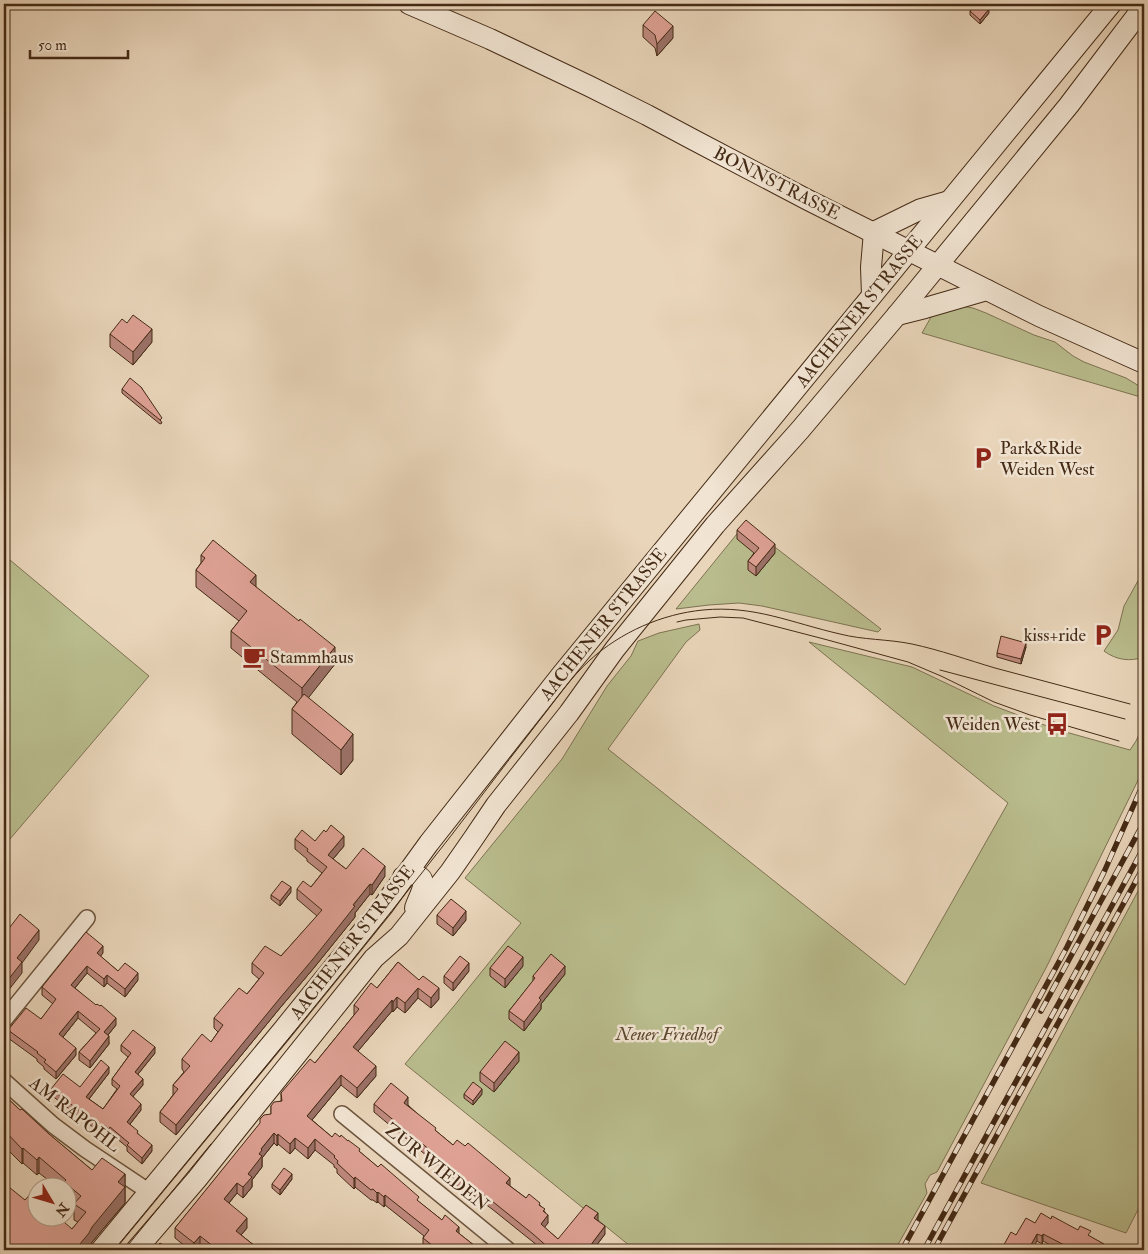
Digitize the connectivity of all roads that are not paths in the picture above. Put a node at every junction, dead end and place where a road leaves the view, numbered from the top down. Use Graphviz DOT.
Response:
graph roads {
  1 [pos="409,4"];
  2 [pos="1111,4"];
  3 [pos="1144,6"];
  4 [pos="949,201"];
  5 [pos="874,232"];
  6 [pos="909,250"];
  7 [pos="938,265"];
  8 [pos="987,290"];
  9 [pos="872,295"];
  10 [pos="897,315"];
  11 [pos="1144,363"];
  12 [pos="403,877"];
  13 [pos="87,918"];
  14 [pos="409,924"];
  15 [pos="4,1020"];
  16 [pos="4,1081"];
  17 [pos="342,1114"];
  18 [pos="148,1193"];
  19 [pos="181,1198"];
  20 [pos="143,1243"];
  21 [pos="101,1250"];
  22 [pos="508,1250"];
  1 -- 5 [label="main road, BONNSTRASSE"];
  2 -- 4 [label="main road, AACHENER STRASSE"];
  3 -- 7 [label="main road, AACHENER STRASSE"];
  4 -- 5 [label="main road"];
  4 -- 6 [label="main road, AACHENER STRASSE"];
  5 -- 6 [label="main road, BONNSTRASSE"];
  5 -- 9 [label="main road"];
  6 -- 7 [label="main road, BONNSTRASSE"];
  6 -- 9 [label="main road, AACHENER STRASSE"];
  7 -- 8 [label="main road, BONNSTRASSE"];
  7 -- 10 [label="main road, AACHENER STRASSE"];
  8 -- 10 [label="main road"];
  8 -- 11 [label="main road, BONNSTRASSE"];
  9 -- 12 [label="main road, AACHENER STRASSE"];
  10 -- 14 [label="main road, AACHENER STRASSE"];
  12 -- 14 [label="main road"];
  12 -- 18 [label="main road, AACHENER STRASSE"];
  13 -- 15 [label="street"];
  14 -- 19 [label="main road, AACHENER STRASSE"];
  16 -- 18 [label="street, AM RAPOHL"];
  17 -- 22 [label="street, ZUR WIEDEN"];
  18 -- 19 [label="main road"];
  18 -- 20 [label="main road"];
  18 -- 21 [label="main road, AACHENER STRASSE"];
  19 -- 20 [label="main road, AACHENER STRASSE"];
}
